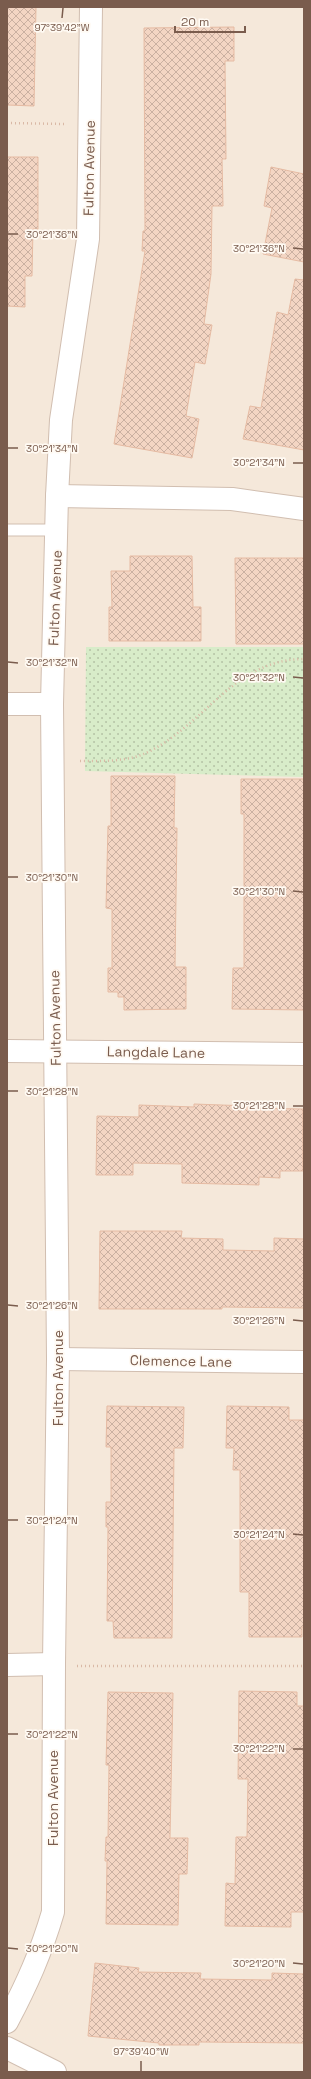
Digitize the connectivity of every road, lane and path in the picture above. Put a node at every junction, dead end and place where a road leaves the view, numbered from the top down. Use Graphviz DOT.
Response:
graph roads {
  1 [pos="91,7"];
  2 [pos="7,123"];
  3 [pos="66,124"];
  4 [pos="57,496"];
  5 [pos="304,509"];
  6 [pos="7,530"];
  7 [pos="57,530"];
  8 [pos="304,659"];
  9 [pos="7,704"];
  10 [pos="52,704"];
  11 [pos="80,761"];
  12 [pos="7,1051"];
  13 [pos="56,1051"];
  14 [pos="304,1054"];
  15 [pos="58,1359"];
  16 [pos="304,1362"];
  17 [pos="54,1664"];
  18 [pos="7,1665"];
  19 [pos="77,1666"];
  20 [pos="304,1666"];
  21 [pos="7,2022"];
  22 [pos="7,2048"];
  23 [pos="55,2072"];
  1 -- 4 [label="street, Fulton Avenue"];
  2 -- 3 [label="path"];
  4 -- 5 [label="street"];
  4 -- 7 [label="street, Fulton Avenue"];
  6 -- 7 [label="lane"];
  7 -- 10 [label="street, Fulton Avenue"];
  8 -- 11 [label="path"];
  9 -- 10 [label="street"];
  10 -- 13 [label="street, Fulton Avenue"];
  12 -- 13 [label="street, Langdale Lane"];
  13 -- 14 [label="street, Langdale Lane"];
  13 -- 15 [label="street, Fulton Avenue"];
  15 -- 16 [label="street, Clemence Lane"];
  15 -- 17 [label="street, Fulton Avenue"];
  17 -- 18 [label="street"];
  17 -- 21 [label="street, Fulton Avenue"];
  19 -- 20 [label="path"];
  22 -- 23 [label="street"];
}
